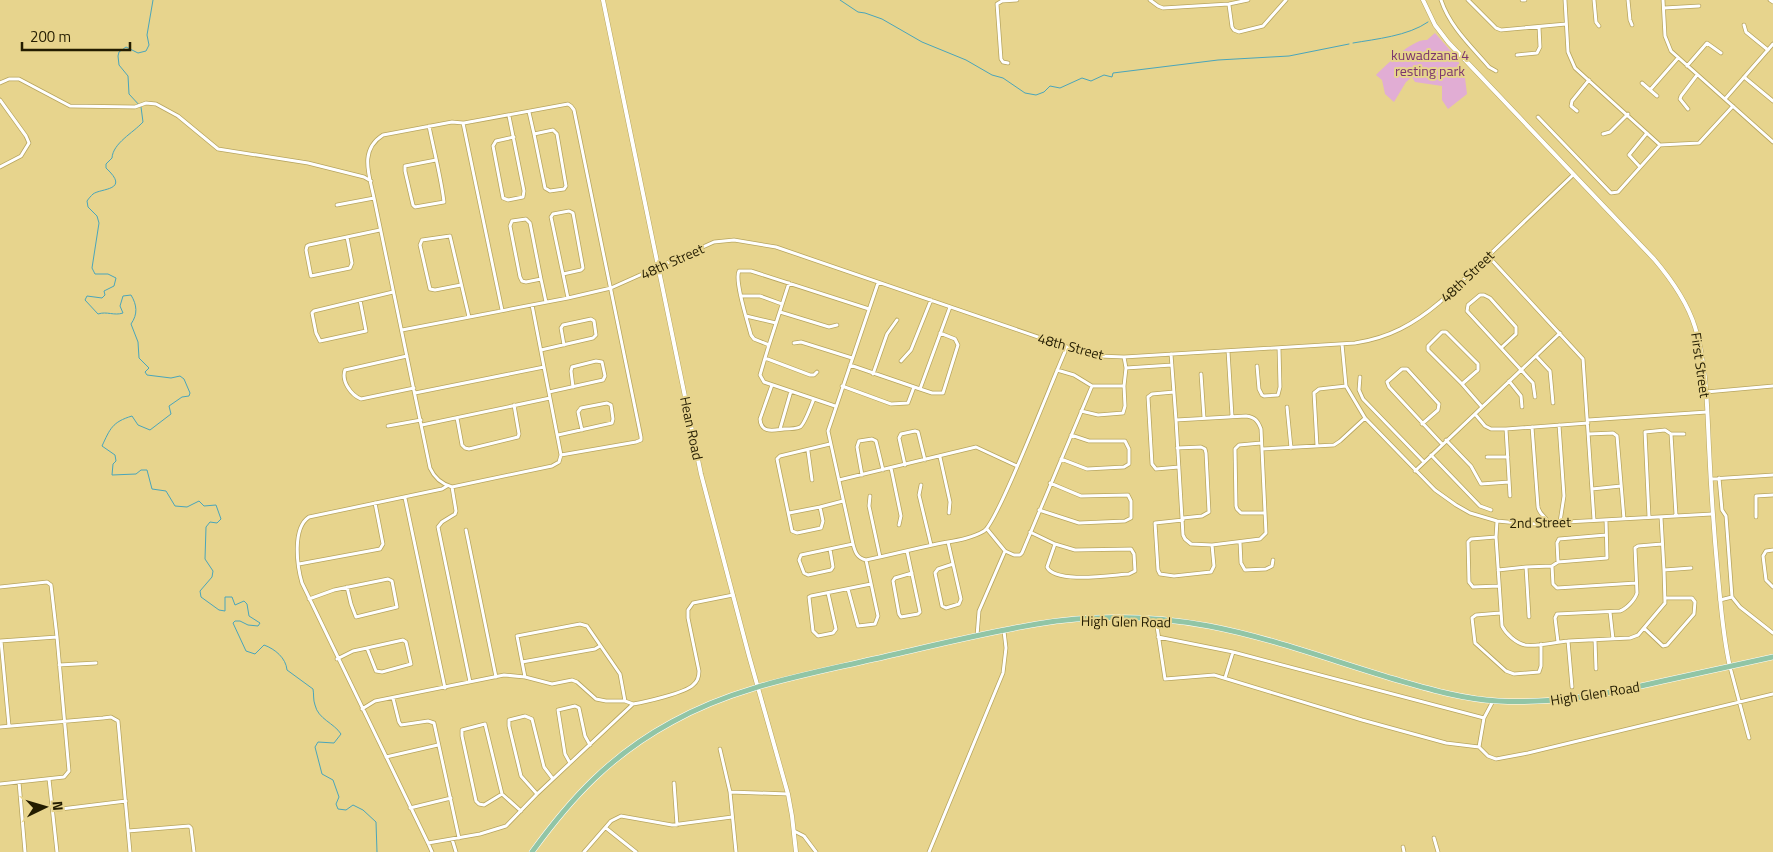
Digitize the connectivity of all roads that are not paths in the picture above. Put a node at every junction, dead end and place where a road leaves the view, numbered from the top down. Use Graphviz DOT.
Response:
graph roads {
  1 [pos="603,0"];
  2 [pos="1017,0"];
  3 [pos="1150,0"];
  4 [pos="1248,0"];
  5 [pos="1286,0"];
  6 [pos="1423,0"];
  7 [pos="1441,0"];
  8 [pos="1468,0"];
  9 [pos="1565,0"];
  10 [pos="1594,0"];
  11 [pos="1628,0"];
  12 [pos="1663,0"];
  13 [pos="1229,4"];
  14 [pos="1699,6"];
  15 [pos="1664,8"];
  16 [pos="1566,24"];
  17 [pos="1632,25"];
  18 [pos="1744,25"];
  19 [pos="1599,26"];
  20 [pos="1539,27"];
  21 [pos="1773,44"];
  22 [pos="1768,50"];
  23 [pos="1721,53"];
  24 [pos="1518,55"];
  25 [pos="1678,58"];
  26 [pos="1008,63"];
  27 [pos="1687,66"];
  28 [pos="1496,71"];
  29 [pos="1697,75"];
  30 [pos="1744,77"];
  31 [pos="1589,80"];
  32 [pos="0,83"];
  33 [pos="1642,83"];
  34 [pos="1650,90"];
  35 [pos="1657,96"];
  36 [pos="1725,99"];
  37 [pos="0,100"];
  38 [pos="1773,102"];
  39 [pos="1733,106"];
  40 [pos="1688,109"];
  41 [pos="1577,111"];
  42 [pos="529,112"];
  43 [pos="1628,114"];
  44 [pos="509,116"];
  45 [pos="1538,117"];
  46 [pos="463,123"];
  47 [pos="429,126"];
  48 [pos="1647,133"];
  49 [pos="534,134"];
  50 [pos="1603,134"];
  51 [pos="514,137"];
  52 [pos="1773,142"];
  53 [pos="1660,145"];
  54 [pos="436,160"];
  55 [pos="0,167"];
  56 [pos="1640,167"];
  57 [pos="1573,175"];
  58 [pos="371,181"];
  59 [pos="374,198"];
  60 [pos="338,205"];
  61 [pos="380,230"];
  62 [pos="347,237"];
  63 [pos="1488,256"];
  64 [pos="659,267"];
  65 [pos="563,274"];
  66 [pos="542,278"];
  67 [pos="789,283"];
  68 [pos="878,283"];
  69 [pos="462,285"];
  70 [pos="611,288"];
  71 [pos="393,292"];
  72 [pos="741,296"];
  73 [pos="568,298"];
  74 [pos="360,300"];
  75 [pos="931,300"];
  76 [pos="546,302"];
  77 [pos="782,304"];
  78 [pos="532,305"];
  79 [pos="950,307"];
  80 [pos="869,309"];
  81 [pos="502,310"];
  82 [pos="780,312"];
  83 [pos="746,316"];
  84 [pos="469,317"];
  85 [pos="897,320"];
  86 [pos="776,323"];
  87 [pos="837,325"];
  88 [pos="402,330"];
  89 [pos="940,333"];
  90 [pos="1560,333"];
  91 [pos="794,343"];
  92 [pos="1342,344"];
  93 [pos="564,345"];
  94 [pos="769,345"];
  95 [pos="1066,347"];
  96 [pos="1279,348"];
  97 [pos="1501,348"];
  98 [pos="541,350"];
  99 [pos="1228,351"];
  100 [pos="1171,354"];
  101 [pos="407,356"];
  102 [pos="1536,356"];
  103 [pos="1124,357"];
  104 [pos="765,358"];
  105 [pos="852,358"];
  106 [pos="900,361"];
  107 [pos="1172,365"];
  108 [pos="850,366"];
  109 [pos="1257,366"];
  110 [pos="544,367"];
  111 [pos="1126,368"];
  112 [pos="1057,370"];
  113 [pos="1521,370"];
  114 [pos="817,372"];
  115 [pos="873,374"];
  116 [pos="1201,374"];
  117 [pos="1360,377"];
  118 [pos="1509,381"];
  119 [pos="1462,384"];
  120 [pos="772,385"];
  121 [pos="574,386"];
  122 [pos="842,386"];
  123 [pos="1092,386"];
  124 [pos="1124,386"];
  125 [pos="1346,386"];
  126 [pos="1773,386"];
  127 [pos="914,387"];
  128 [pos="414,388"];
  129 [pos="920,390"];
  130 [pos="791,391"];
  131 [pos="549,392"];
  132 [pos="1174,392"];
  133 [pos="1706,392"];
  134 [pos="415,393"];
  135 [pos="1535,397"];
  136 [pos="550,398"];
  137 [pos="814,399"];
  138 [pos="1553,403"];
  139 [pos="514,405"];
  140 [pos="835,406"];
  141 [pos="1287,407"];
  142 [pos="1482,407"];
  143 [pos="1522,407"];
  144 [pos="1081,411"];
  145 [pos="1707,412"];
  146 [pos="1474,414"];
  147 [pos="1232,416"];
  148 [pos="457,418"];
  149 [pos="1204,418"];
  150 [pos="1364,418"];
  151 [pos="421,420"];
  152 [pos="1176,420"];
  153 [pos="1588,421"];
  154 [pos="1422,424"];
  155 [pos="422,425"];
  156 [pos="1559,425"];
  157 [pos="388,426"];
  158 [pos="1532,427"];
  159 [pos="1506,429"];
  160 [pos="582,430"];
  161 [pos="780,430"];
  162 [pos="1589,434"];
  163 [pos="1671,434"];
  164 [pos="1684,434"];
  165 [pos="558,435"];
  166 [pos="1071,435"];
  167 [pos="1446,440"];
  168 [pos="1261,442"];
  169 [pos="830,444"];
  170 [pos="1442,444"];
  171 [pos="1317,446"];
  172 [pos="1177,448"];
  173 [pos="1291,448"];
  174 [pos="1262,449"];
  175 [pos="808,451"];
  176 [pos="562,455"];
  177 [pos="1431,455"];
  178 [pos="940,456"];
  179 [pos="1487,457"];
  180 [pos="1508,457"];
  181 [pos="1061,459"];
  182 [pos="924,460"];
  183 [pos="1424,462"];
  184 [pos="905,465"];
  185 [pos="1017,466"];
  186 [pos="892,468"];
  187 [pos="1179,468"];
  188 [pos="883,470"];
  189 [pos="1415,471"];
  190 [pos="862,475"];
  191 [pos="1773,475"];
  192 [pos="1719,478"];
  193 [pos="1710,479"];
  194 [pos="812,480"];
  195 [pos="839,480"];
  196 [pos="1509,482"];
  197 [pos="1050,484"];
  198 [pos="921,485"];
  199 [pos="447,486"];
  200 [pos="1621,486"];
  201 [pos="452,487"];
  202 [pos="1592,489"];
  203 [pos="1773,495"];
  204 [pos="870,496"];
  205 [pos="1510,496"];
  206 [pos="404,497"];
  207 [pos="843,501"];
  208 [pos="376,503"];
  209 [pos="820,507"];
  210 [pos="1039,510"];
  211 [pos="1491,510"];
  212 [pos="788,513"];
  213 [pos="949,513"];
  214 [pos="1265,513"];
  215 [pos="1712,514"];
  216 [pos="1676,515"];
  217 [pos="1649,517"];
  218 [pos="1661,517"];
  219 [pos="1756,517"];
  220 [pos="1183,519"];
  221 [pos="1624,519"];
  222 [pos="1594,520"];
  223 [pos="1606,520"];
  224 [pos="1497,521"];
  225 [pos="1560,522"];
  226 [pos="1549,523"];
  227 [pos="899,525"];
  228 [pos="987,529"];
  229 [pos="466,530"];
  230 [pos="1030,532"];
  231 [pos="1606,535"];
  232 [pos="1496,537"];
  233 [pos="948,542"];
  234 [pos="1240,542"];
  235 [pos="853,544"];
  236 [pos="1055,544"];
  237 [pos="1662,544"];
  238 [pos="931,545"];
  239 [pos="1212,545"];
  240 [pos="830,549"];
  241 [pos="1773,550"];
  242 [pos="907,551"];
  243 [pos="1005,551"];
  244 [pos="880,557"];
  245 [pos="866,560"];
  246 [pos="1273,560"];
  247 [pos="1558,562"];
  248 [pos="299,564"];
  249 [pos="953,564"];
  250 [pos="1552,566"];
  251 [pos="1526,567"];
  252 [pos="1691,568"];
  253 [pos="1498,570"];
  254 [pos="1664,570"];
  255 [pos="912,573"];
  256 [pos="1636,583"];
  257 [pos="870,584"];
  258 [pos="1499,586"];
  259 [pos="0,587"];
  260 [pos="347,588"];
  261 [pos="1773,588"];
  262 [pos="848,589"];
  263 [pos="828,593"];
  264 [pos="733,595"];
  265 [pos="1732,597"];
  266 [pos="1665,598"];
  267 [pos="309,599"];
  268 [pos="1720,600"];
  269 [pos="1610,612"];
  270 [pos="1500,613"];
  271 [pos="1529,617"];
  272 [pos="1156,620"];
  273 [pos="1644,628"];
  274 [pos="1004,630"];
  275 [pos="1773,633"];
  276 [pos="977,636"];
  277 [pos="57,637"];
  278 [pos="1158,637"];
  279 [pos="1612,639"];
  280 [pos="1595,640"];
  281 [pos="1,641"];
  282 [pos="1568,641"];
  283 [pos="1558,642"];
  284 [pos="1541,644"];
  285 [pos="600,646"];
  286 [pos="368,648"];
  287 [pos="1234,652"];
  288 [pos="1773,657"];
  289 [pos="337,659"];
  290 [pos="522,662"];
  291 [pos="96,663"];
  292 [pos="59,666"];
  293 [pos="1730,667"];
  294 [pos="1596,669"];
  295 [pos="496,677"];
  296 [pos="524,677"];
  297 [pos="1225,678"];
  298 [pos="470,682"];
  299 [pos="758,686"];
  300 [pos="1572,687"];
  301 [pos="445,688"];
  302 [pos="1773,694"];
  303 [pos="393,698"];
  304 [pos="1493,700"];
  305 [pos="625,701"];
  306 [pos="1739,702"];
  307 [pos="633,704"];
  308 [pos="362,709"];
  309 [pos="1484,718"];
  310 [pos="64,722"];
  311 [pos="9,726"];
  312 [pos="0,727"];
  313 [pos="1748,738"];
  314 [pos="438,745"];
  315 [pos="590,745"];
  316 [pos="1479,747"];
  317 [pos="720,749"];
  318 [pos="386,757"];
  319 [pos="570,763"];
  320 [pos="49,779"];
  321 [pos="553,779"];
  322 [pos="19,782"];
  323 [pos="674,783"];
  324 [pos="0,784"];
  325 [pos="730,792"];
  326 [pos="502,794"];
  327 [pos="537,794"];
  328 [pos="788,794"];
  329 [pos="451,798"];
  330 [pos="126,801"];
  331 [pos="410,808"];
  332 [pos="53,810"];
  333 [pos="520,812"];
  334 [pos="732,816"];
  335 [pos="677,824"];
  336 [pos="606,828"];
  337 [pos="128,831"];
  338 [pos="794,831"];
  339 [pos="459,838"];
  340 [pos="1434,838"];
  341 [pos="452,839"];
  342 [pos="428,843"];
  343 [pos="1403,847"];
  344 [pos="25,852"];
  345 [pos="57,852"];
  346 [pos="130,852"];
  347 [pos="194,852"];
  348 [pos="432,852"];
  349 [pos="456,852"];
  350 [pos="532,852"];
  351 [pos="584,852"];
  352 [pos="636,852"];
  353 [pos="736,852"];
  354 [pos="796,852"];
  355 [pos="816,852"];
  356 [pos="929,852"];
  357 [pos="1404,852"];
  358 [pos="1438,852"];
  1 -- 64 [label="street, Hean Road"];
  2 -- 26 [label="street"];
  3 -- 13 [label="street"];
  4 -- 13 [label="street"];
  5 -- 13 [label="street"];
  6 -- 57 [label="street, First Street"];
  7 -- 28 [label="street"];
  8 -- 20 [label="street"];
  9 -- 16 [label="street"];
  10 -- 19 [label="street"];
  11 -- 17 [label="street"];
  12 -- 15 [label="street"];
  14 -- 15 [label="street"];
  15 -- 25 [label="street"];
  16 -- 20 [label="street"];
  16 -- 31 [label="street"];
  18 -- 22 [label="street"];
  20 -- 24 [label="street"];
  21 -- 22 [label="street"];
  22 -- 30 [label="street"];
  23 -- 27 [label="street"];
  25 -- 27 [label="street"];
  25 -- 34 [label="street"];
  27 -- 29 [label="street"];
  29 -- 36 [label="street"];
  29 -- 40 [label="street"];
  30 -- 36 [label="street"];
  30 -- 38 [label="street"];
  31 -- 41 [label="street"];
  31 -- 43 [label="street"];
  32 -- 58 [label="street"];
  33 -- 34 [label="street"];
  34 -- 35 [label="street"];
  36 -- 39 [label="street"];
  37 -- 55 [label="street"];
  39 -- 52 [label="street"];
  39 -- 53 [label="street"];
  42 -- 44 [label="street"];
  42 -- 49 [label="street"];
  42 -- 70 [label="street"];
  43 -- 48 [label="street"];
  43 -- 50 [label="street"];
  44 -- 46 [label="street"];
  44 -- 51 [label="street"];
  45 -- 56 [label="street"];
  46 -- 47 [label="street"];
  46 -- 81 [label="street"];
  47 -- 54 [label="street"];
  47 -- 58 [label="street"];
  48 -- 53 [label="street"];
  48 -- 56 [label="street"];
  49 -- 49 [label="street"];
  51 -- 51 [label="street"];
  53 -- 56 [label="street"];
  54 -- 54 [label="street"];
  57 -- 63 [label="street, 48th Street"];
  57 -- 133 [label="street, First Street"];
  58 -- 59 [label="street"];
  59 -- 60 [label="street"];
  59 -- 61 [label="street"];
  61 -- 62 [label="street"];
  61 -- 71 [label="street"];
  62 -- 62 [label="street"];
  63 -- 90 [label="street"];
  63 -- 92 [label="street, 48th Street"];
  64 -- 68 [label="street, 48th Street"];
  64 -- 70 [label="street, 48th Street"];
  64 -- 264 [label="street, Hean Road"];
  65 -- 65 [label="street"];
  65 -- 73 [label="street"];
  66 -- 66 [label="street"];
  66 -- 76 [label="street"];
  67 -- 72 [label="street"];
  67 -- 77 [label="street"];
  67 -- 80 [label="street"];
  68 -- 75 [label="street, 48th Street"];
  68 -- 80 [label="street"];
  69 -- 69 [label="street"];
  69 -- 84 [label="street"];
  70 -- 73 [label="street, 48th Street"];
  70 -- 176 [label="street"];
  71 -- 74 [label="street"];
  71 -- 88 [label="street"];
  72 -- 77 [label="street"];
  72 -- 83 [label="street"];
  73 -- 76 [label="street, 48th Street"];
  74 -- 74 [label="street"];
  75 -- 79 [label="street, 48th Street"];
  75 -- 106 [label="street"];
  76 -- 78 [label="street, 48th Street"];
  77 -- 82 [label="street"];
  78 -- 81 [label="street, 48th Street"];
  78 -- 98 [label="street"];
  79 -- 89 [label="street"];
  79 -- 95 [label="street, 48th Street"];
  80 -- 105 [label="street"];
  81 -- 84 [label="street, 48th Street"];
  82 -- 86 [label="street"];
  82 -- 87 [label="street"];
  83 -- 86 [label="street"];
  83 -- 94 [label="street"];
  84 -- 88 [label="street, 48th Street"];
  85 -- 115 [label="street"];
  86 -- 94 [label="street"];
  88 -- 101 [label="street"];
  89 -- 129 [label="street"];
  89 -- 129 [label="street"];
  90 -- 102 [label="street"];
  90 -- 153 [label="street"];
  91 -- 105 [label="street"];
  92 -- 96 [label="street, 48th Street"];
  92 -- 125 [label="street, 2nd Street"];
  93 -- 93 [label="street"];
  93 -- 98 [label="street"];
  94 -- 104 [label="street"];
  95 -- 103 [label="street, 48th Street"];
  95 -- 112 [label="street"];
  96 -- 99 [label="street, 48th Street"];
  96 -- 109 [label="street"];
  97 -- 97 [label="street"];
  97 -- 113 [label="street"];
  98 -- 110 [label="street"];
  99 -- 100 [label="street, 48th Street"];
  99 -- 147 [label="street"];
  100 -- 103 [label="street, 48th Street"];
  100 -- 107 [label="street"];
  101 -- 128 [label="street"];
  101 -- 128 [label="street"];
  102 -- 113 [label="street"];
  102 -- 138 [label="street"];
  103 -- 111 [label="street"];
  104 -- 114 [label="street"];
  104 -- 120 [label="street"];
  105 -- 108 [label="street"];
  107 -- 111 [label="street"];
  107 -- 132 [label="street"];
  108 -- 115 [label="street"];
  108 -- 122 [label="street"];
  110 -- 131 [label="street"];
  110 -- 134 [label="street"];
  111 -- 124 [label="street"];
  112 -- 123 [label="street"];
  112 -- 185 [label="street"];
  113 -- 118 [label="street"];
  113 -- 135 [label="street"];
  115 -- 127 [label="street"];
  116 -- 149 [label="street"];
  117 -- 183 [label="street"];
  118 -- 142 [label="street"];
  118 -- 143 [label="street"];
  119 -- 119 [label="street"];
  119 -- 142 [label="street"];
  120 -- 130 [label="street"];
  120 -- 161 [label="street"];
  121 -- 121 [label="street"];
  121 -- 131 [label="street"];
  122 -- 127 [label="street"];
  122 -- 140 [label="street"];
  123 -- 124 [label="street"];
  123 -- 144 [label="street"];
  124 -- 144 [label="street"];
  125 -- 150 [label="street, 2nd Street"];
  125 -- 171 [label="street"];
  126 -- 133 [label="street"];
  127 -- 129 [label="street"];
  128 -- 134 [label="street"];
  130 -- 137 [label="street"];
  130 -- 161 [label="street"];
  131 -- 136 [label="street"];
  132 -- 152 [label="street"];
  132 -- 187 [label="street"];
  133 -- 145 [label="street, First Street"];
  134 -- 151 [label="street"];
  136 -- 139 [label="street"];
  136 -- 165 [label="street"];
  137 -- 140 [label="street"];
  137 -- 161 [label="street"];
  139 -- 148 [label="street"];
  139 -- 148 [label="street"];
  140 -- 169 [label="street"];
  141 -- 173 [label="street"];
  142 -- 146 [label="street"];
  144 -- 166 [label="street"];
  145 -- 153 [label="street"];
  145 -- 193 [label="street, First Street"];
  146 -- 159 [label="street"];
  146 -- 167 [label="street"];
  147 -- 149 [label="street"];
  147 -- 168 [label="street"];
  148 -- 155 [label="street"];
  149 -- 152 [label="street"];
  150 -- 171 [label="street"];
  150 -- 189 [label="street, 2nd Street"];
  151 -- 155 [label="street"];
  151 -- 157 [label="street"];
  152 -- 172 [label="street"];
  153 -- 156 [label="street"];
  153 -- 162 [label="street"];
  154 -- 154 [label="street"];
  154 -- 170 [label="street"];
  155 -- 199 [label="street"];
  156 -- 158 [label="street"];
  156 -- 225 [label="street"];
  158 -- 159 [label="street"];
  158 -- 226 [label="street"];
  159 -- 180 [label="street"];
  160 -- 160 [label="street"];
  160 -- 165 [label="street"];
  162 -- 200 [label="street"];
  162 -- 202 [label="street"];
  163 -- 164 [label="street"];
  163 -- 216 [label="street"];
  163 -- 217 [label="street"];
  165 -- 176 [label="street"];
  166 -- 181 [label="street"];
  166 -- 181 [label="street"];
  167 -- 170 [label="street"];
  167 -- 196 [label="street"];
  168 -- 174 [label="street"];
  168 -- 214 [label="street"];
  169 -- 175 [label="street"];
  169 -- 195 [label="street"];
  170 -- 177 [label="street"];
  171 -- 173 [label="street"];
  172 -- 187 [label="street"];
  172 -- 220 [label="street"];
  173 -- 174 [label="street"];
  174 -- 214 [label="street"];
  175 -- 194 [label="street"];
  175 -- 212 [label="street"];
  176 -- 201 [label="street"];
  177 -- 183 [label="street"];
  177 -- 211 [label="street"];
  178 -- 182 [label="street"];
  178 -- 185 [label="street"];
  178 -- 213 [label="street"];
  179 -- 180 [label="street"];
  180 -- 196 [label="street"];
  181 -- 197 [label="street"];
  182 -- 184 [label="street"];
  182 -- 184 [label="street"];
  183 -- 189 [label="street"];
  184 -- 186 [label="street"];
  185 -- 228 [label="street"];
  186 -- 188 [label="street"];
  186 -- 227 [label="street"];
  187 -- 220 [label="street"];
  188 -- 190 [label="street"];
  188 -- 190 [label="street"];
  189 -- 224 [label="street, 2nd Street"];
  190 -- 195 [label="street"];
  191 -- 192 [label="street"];
  192 -- 193 [label="street"];
  192 -- 265 [label="street"];
  193 -- 215 [label="street, First Street"];
  195 -- 207 [label="street"];
  196 -- 205 [label="street"];
  197 -- 210 [label="street"];
  197 -- 210 [label="street"];
  198 -- 238 [label="street"];
  199 -- 201 [label="street"];
  199 -- 206 [label="street"];
  200 -- 202 [label="street"];
  200 -- 221 [label="street"];
  201 -- 298 [label="street"];
  202 -- 222 [label="street"];
  203 -- 219 [label="street"];
  204 -- 244 [label="street"];
  206 -- 208 [label="street"];
  206 -- 301 [label="street"];
  207 -- 209 [label="street"];
  207 -- 235 [label="street"];
  208 -- 248 [label="street"];
  208 -- 248 [label="street"];
  209 -- 212 [label="street"];
  209 -- 212 [label="street"];
  210 -- 230 [label="street"];
  214 -- 234 [label="street"];
  215 -- 216 [label="street, 2nd Street"];
  215 -- 268 [label="street, First Street"];
  216 -- 218 [label="street, 2nd Street"];
  217 -- 218 [label="street, 2nd Street"];
  217 -- 221 [label="street, 2nd Street"];
  218 -- 237 [label="street"];
  220 -- 239 [label="street"];
  220 -- 239 [label="street"];
  221 -- 223 [label="street, 2nd Street"];
  222 -- 223 [label="street, 2nd Street"];
  222 -- 225 [label="street, 2nd Street"];
  223 -- 231 [label="street"];
  224 -- 226 [label="street, 2nd Street"];
  224 -- 232 [label="street"];
  225 -- 226 [label="street, 2nd Street"];
  228 -- 233 [label="street"];
  228 -- 243 [label="street"];
  229 -- 295 [label="street"];
  230 -- 236 [label="street"];
  230 -- 243 [label="street"];
  231 -- 247 [label="street"];
  231 -- 247 [label="street"];
  232 -- 253 [label="street"];
  232 -- 258 [label="street"];
  233 -- 238 [label="street"];
  233 -- 249 [label="street"];
  234 -- 239 [label="street"];
  234 -- 246 [label="street"];
  235 -- 240 [label="street"];
  235 -- 245 [label="street"];
  236 -- 236 [label="street"];
  237 -- 254 [label="street"];
  237 -- 256 [label="street"];
  238 -- 242 [label="street"];
  240 -- 240 [label="street"];
  241 -- 261 [label="street"];
  242 -- 244 [label="street"];
  242 -- 255 [label="street"];
  243 -- 276 [label="street"];
  244 -- 245 [label="street"];
  245 -- 257 [label="street"];
  247 -- 250 [label="street"];
  248 -- 267 [label="street"];
  249 -- 249 [label="street"];
  250 -- 251 [label="street"];
  250 -- 256 [label="street"];
  251 -- 253 [label="street"];
  251 -- 271 [label="street"];
  252 -- 254 [label="street"];
  253 -- 258 [label="street"];
  254 -- 266 [label="street"];
  255 -- 255 [label="street"];
  256 -- 269 [label="street"];
  257 -- 262 [label="street"];
  257 -- 262 [label="street"];
  258 -- 270 [label="street"];
  259 -- 277 [label="street"];
  260 -- 260 [label="street"];
  260 -- 267 [label="street"];
  262 -- 263 [label="street"];
  263 -- 263 [label="street"];
  264 -- 299 [label="street, Hean Road"];
  264 -- 307 [label="street"];
  265 -- 268 [label="street"];
  265 -- 275 [label="street"];
  266 -- 273 [label="street"];
  266 -- 273 [label="street"];
  267 -- 289 [label="street"];
  268 -- 293 [label="street, First Street"];
  269 -- 279 [label="street"];
  269 -- 283 [label="street"];
  270 -- 284 [label="street"];
  270 -- 284 [label="street"];
  272 -- 274 [label="main road, High Glen Road"];
  272 -- 278 [label="street"];
  272 -- 304 [label="main road, High Glen Road"];
  273 -- 279 [label="street"];
  274 -- 276 [label="main road, High Glen Road"];
  274 -- 356 [label="street"];
  276 -- 299 [label="main road, High Glen Road"];
  277 -- 281 [label="street"];
  277 -- 292 [label="street"];
  278 -- 287 [label="street"];
  278 -- 297 [label="street"];
  279 -- 280 [label="street"];
  280 -- 282 [label="street"];
  280 -- 294 [label="street"];
  281 -- 311 [label="street"];
  282 -- 283 [label="street"];
  282 -- 300 [label="street"];
  283 -- 284 [label="street"];
  285 -- 290 [label="street"];
  285 -- 290 [label="street"];
  285 -- 305 [label="street"];
  286 -- 286 [label="street"];
  286 -- 289 [label="street"];
  287 -- 297 [label="street"];
  287 -- 309 [label="street"];
  288 -- 293 [label="main road, High Glen Road"];
  289 -- 308 [label="street"];
  290 -- 296 [label="street"];
  291 -- 292 [label="street"];
  292 -- 310 [label="street"];
  293 -- 304 [label="main road, High Glen Road"];
  293 -- 306 [label="street, First Street"];
  295 -- 296 [label="street"];
  295 -- 298 [label="street"];
  296 -- 305 [label="street"];
  297 -- 316 [label="street"];
  298 -- 301 [label="street"];
  299 -- 328 [label="street, Hean Road"];
  299 -- 350 [label="main road, High Glen Road"];
  301 -- 303 [label="street"];
  302 -- 306 [label="street"];
  303 -- 308 [label="street"];
  303 -- 314 [label="street"];
  304 -- 309 [label="street"];
  305 -- 307 [label="street"];
  306 -- 313 [label="street, First Street"];
  306 -- 316 [label="street"];
  307 -- 315 [label="street"];
  308 -- 318 [label="street"];
  309 -- 316 [label="street"];
  310 -- 311 [label="street"];
  310 -- 320 [label="street"];
  310 -- 330 [label="street"];
  311 -- 312 [label="street"];
  314 -- 318 [label="street"];
  314 -- 329 [label="street"];
  315 -- 319 [label="street"];
  315 -- 319 [label="street"];
  317 -- 325 [label="street"];
  318 -- 331 [label="street"];
  319 -- 321 [label="street"];
  320 -- 322 [label="street"];
  320 -- 332 [label="street"];
  321 -- 327 [label="street"];
  321 -- 327 [label="street"];
  322 -- 324 [label="street"];
  322 -- 344 [label="street"];
  323 -- 335 [label="street"];
  325 -- 328 [label="street"];
  325 -- 334 [label="street"];
  326 -- 326 [label="street"];
  326 -- 333 [label="street"];
  327 -- 333 [label="street"];
  328 -- 338 [label="street, Hean Road"];
  329 -- 331 [label="street"];
  329 -- 339 [label="street"];
  330 -- 332 [label="street"];
  330 -- 337 [label="street"];
  331 -- 342 [label="street"];
  332 -- 345 [label="street"];
  333 -- 339 [label="street"];
  334 -- 335 [label="street"];
  334 -- 353 [label="street"];
  335 -- 336 [label="street"];
  336 -- 351 [label="street"];
  336 -- 352 [label="street"];
  337 -- 346 [label="street"];
  337 -- 347 [label="street"];
  338 -- 354 [label="street, Hean Road"];
  338 -- 355 [label="street"];
  339 -- 341 [label="street"];
  340 -- 358 [label="street"];
  341 -- 342 [label="street"];
  341 -- 349 [label="street"];
  342 -- 348 [label="street"];
  343 -- 357 [label="street"];
}
